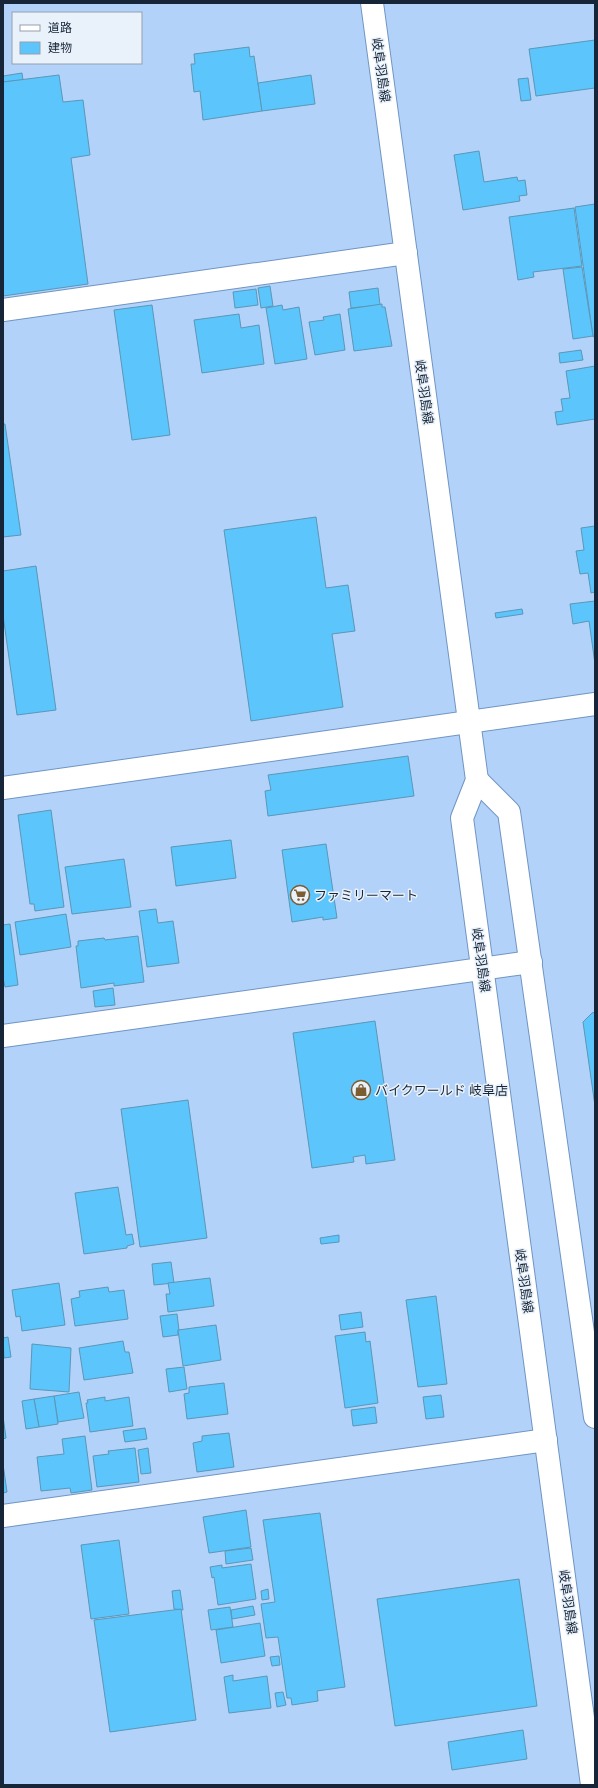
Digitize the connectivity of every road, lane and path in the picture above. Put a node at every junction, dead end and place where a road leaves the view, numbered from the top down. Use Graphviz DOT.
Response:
graph roads {
  1 [pos="372,3"];
  2 [pos="406,253"];
  3 [pos="3,310"];
  4 [pos="595,704"];
  5 [pos="468,721"];
  6 [pos="477,780"];
  7 [pos="3,788"];
  8 [pos="531,962"];
  9 [pos="482,969"];
  10 [pos="3,1036"];
  11 [pos="595,1417"];
  12 [pos="546,1440"];
  13 [pos="3,1516"];
  14 [pos="592,1785"];
  1 -- 2 [label="main road, 岐阜羽島線"];
  2 -- 3 [label="main road"];
  2 -- 5 [label="main road, 岐阜羽島線"];
  4 -- 5 [label="main road"];
  5 -- 6 [label="main road, 岐阜羽島線"];
  5 -- 7 [label="main road"];
  6 -- 8 [label="main road"];
  6 -- 9 [label="main road, 岐阜羽島線"];
  8 -- 9 [label="main road"];
  8 -- 11 [label="main road"];
  9 -- 10 [label="main road"];
  9 -- 12 [label="main road, 岐阜羽島線"];
  12 -- 13 [label="main road"];
  12 -- 14 [label="main road, 岐阜羽島線"];
}
